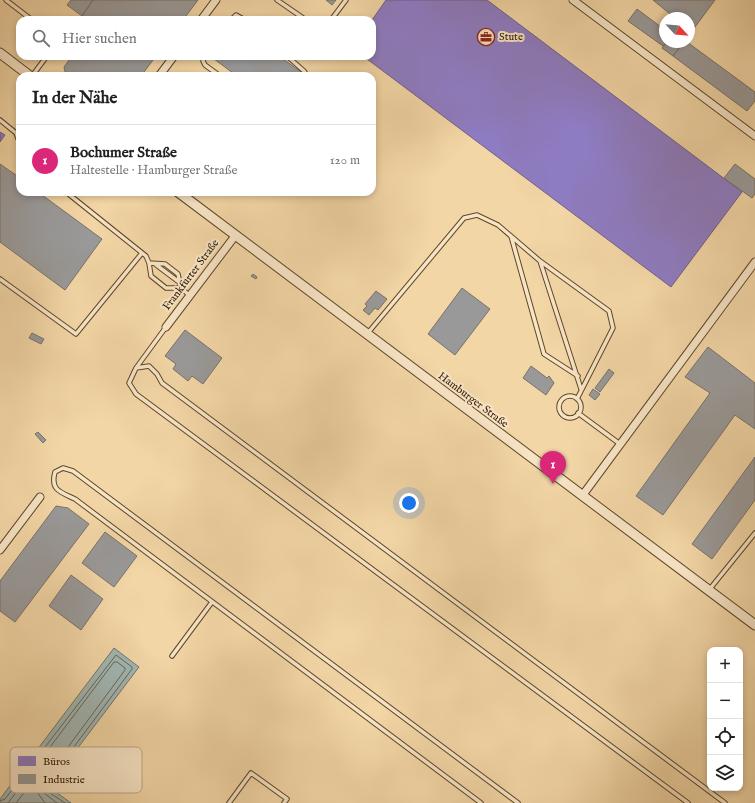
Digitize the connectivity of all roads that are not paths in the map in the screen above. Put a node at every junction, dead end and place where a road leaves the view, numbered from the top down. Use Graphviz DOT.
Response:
graph roads {
  1 [pos="6,0"];
  2 [pos="216,0"];
  3 [pos="277,0"];
  4 [pos="346,0"];
  5 [pos="573,0"];
  6 [pos="27,16"];
  7 [pos="204,16"];
  8 [pos="300,16"];
  9 [pos="334,16"];
  10 [pos="0,53"];
  11 [pos="44,60"];
  12 [pos="171,60"];
  13 [pos="203,60"];
  14 [pos="292,60"];
  15 [pos="26,72"];
  16 [pos="34,72"];
  17 [pos="162,72"];
  18 [pos="215,72"];
  19 [pos="305,72"];
  20 [pos="0,120"];
  21 [pos="16,133"];
  22 [pos="755,136"];
  23 [pos="71,196"];
  24 [pos="183,196"];
  25 [pos="511,235"];
  26 [pos="235,236"];
  27 [pos="142,253"];
  28 [pos="540,261"];
  29 [pos="755,262"];
  30 [pos="149,263"];
  31 [pos="0,279"];
  32 [pos="181,288"];
  33 [pos="189,295"];
  34 [pos="166,327"];
  35 [pos="366,335"];
  36 [pos="136,368"];
  37 [pos="578,376"];
  38 [pos="581,389"];
  39 [pos="577,399"];
  40 [pos="578,413"];
  41 [pos="620,444"];
  42 [pos="582,496"];
  43 [pos="40,497"];
  44 [pos="755,533"];
  45 [pos="0,550"];
  46 [pos="709,591"];
  47 [pos="212,602"];
  48 [pos="755,625"];
  49 [pos="172,656"];
  50 [pos="229,803"];
  51 [pos="284,803"];
  52 [pos="481,803"];
  53 [pos="518,803"];
  54 [pos="688,803"];
  55 [pos="725,803"];
  1 -- 6 [label="lane"];
  2 -- 7 [label="street"];
  3 -- 8 [label="lane"];
  4 -- 9 [label="lane"];
  5 -- 22 [label="street"];
  10 -- 15 [label="street"];
  11 -- 16 [label="lane"];
  12 -- 17 [label="street"];
  13 -- 18 [label="lane"];
  14 -- 19 [label="lane"];
  20 -- 21 [label="lane"];
  23 -- 27 [label="lane"];
  24 -- 26 [label="street, Hamburger Straße"];
  25 -- 28 [label="lane"];
  25 -- 35 [label="lane"];
  25 -- 37 [label="lane"];
  26 -- 33 [label="street, Frankfurter Straße"];
  26 -- 35 [label="street, Hamburger Straße"];
  27 -- 30 [label="lane"];
  27 -- 31 [label="lane"];
  28 -- 37 [label="lane"];
  28 -- 38 [label="lane"];
  29 -- 41 [label="street"];
  30 -- 32 [label="lane"];
  30 -- 32 [label="lane"];
  32 -- 33 [label="lane"];
  33 -- 34 [label="street, Frankfurter Straße"];
  34 -- 36 [label="lane"];
  35 -- 42 [label="street, Hamburger Straße"];
  36 -- 54 [label="lane"];
  36 -- 55 [label="lane"];
  37 -- 38 [label="lane"];
  38 -- 39 [label="lane"];
  39 -- 40 [label="lane"];
  39 -- 40 [label="lane"];
  40 -- 41 [label="lane"];
  41 -- 42 [label="street"];
  42 -- 46 [label="street, Hamburger Straße"];
  43 -- 45 [label="street"];
  44 -- 46 [label="lane"];
  46 -- 48 [label="street, Hamburger Straße"];
  47 -- 49 [label="lane"];
  47 -- 52 [label="lane"];
  47 -- 53 [label="lane"];
  50 -- 51 [label="lane"];
}
